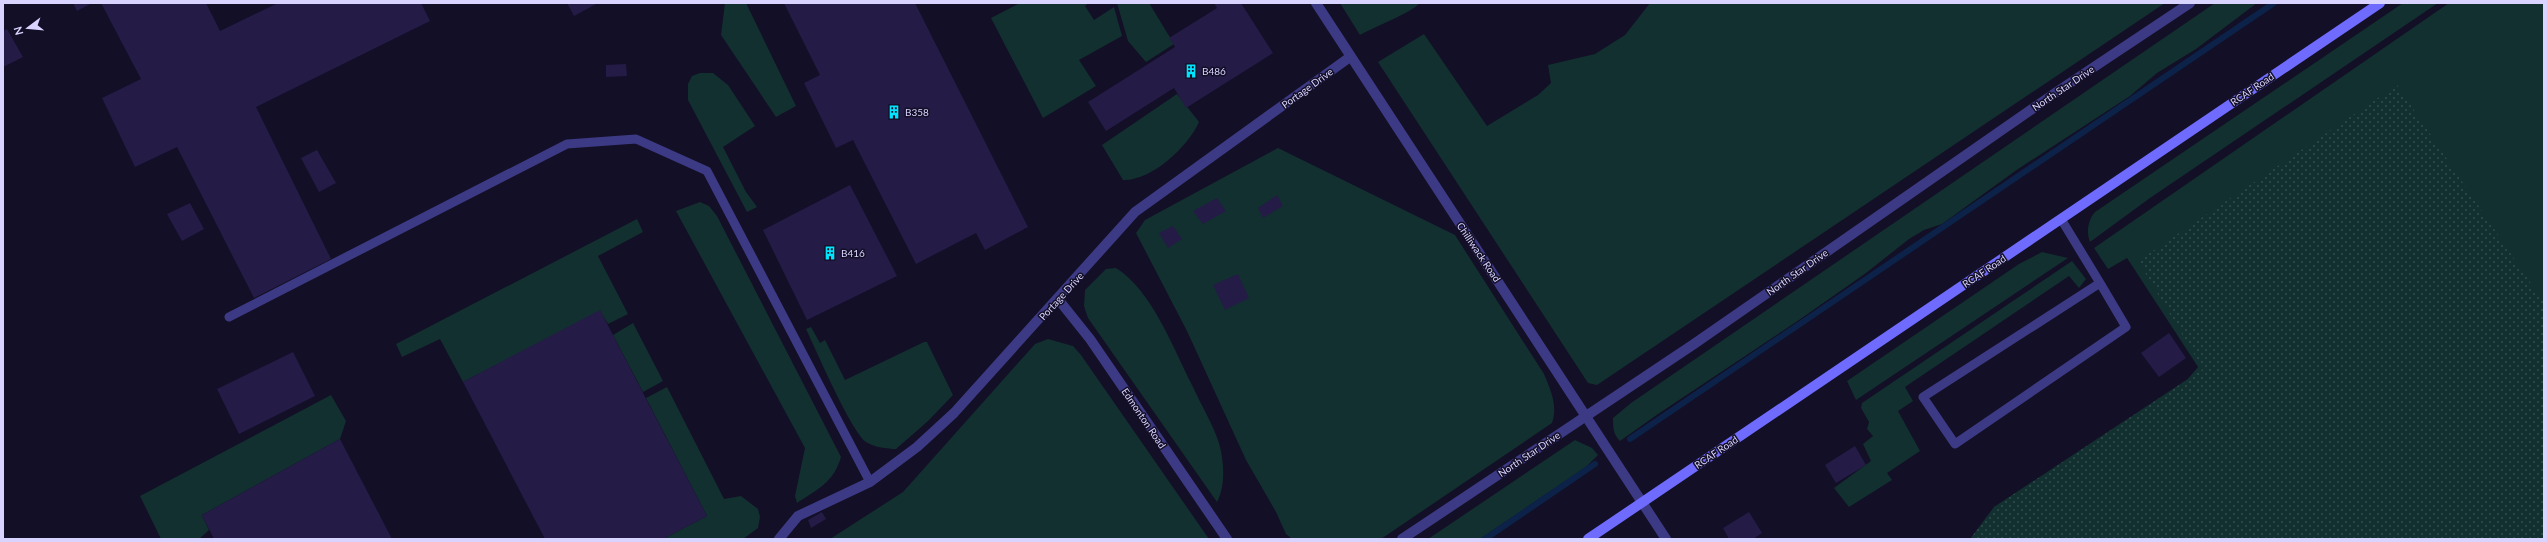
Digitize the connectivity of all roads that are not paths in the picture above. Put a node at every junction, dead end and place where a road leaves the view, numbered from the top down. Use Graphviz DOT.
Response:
graph roads {
  1 [pos="1316,3"];
  2 [pos="2190,3"];
  3 [pos="2380,3"];
  4 [pos="1350,57"];
  5 [pos="2061,219"];
  6 [pos="2100,283"];
  7 [pos="1058,299"];
  8 [pos="229,317"];
  9 [pos="1587,415"];
  10 [pos="870,482"];
  11 [pos="1642,502"];
  12 [pos="780,539"];
  13 [pos="1227,539"];
  14 [pos="1402,539"];
  15 [pos="1588,539"];
  16 [pos="1666,539"];
  1 -- 4 [label="street, Chilliwack Road"];
  2 -- 9 [label="street, North Star Drive"];
  3 -- 5 [label="main road, RCAF Road"];
  4 -- 7 [label="street, Portage Drive"];
  4 -- 9 [label="street, Chilliwack Road"];
  5 -- 6 [label="lane"];
  5 -- 11 [label="main road, RCAF Road"];
  6 -- 6 [label="lane"];
  7 -- 10 [label="street, Portage Drive"];
  7 -- 13 [label="street, Edmonton Road"];
  8 -- 10 [label="lane"];
  9 -- 11 [label="street, Chilliwack Road"];
  9 -- 14 [label="street, North Star Drive"];
  10 -- 12 [label="street, Portage Drive"];
  11 -- 15 [label="main road, RCAF Road"];
  11 -- 16 [label="street, Chilliwack Road"];
}
